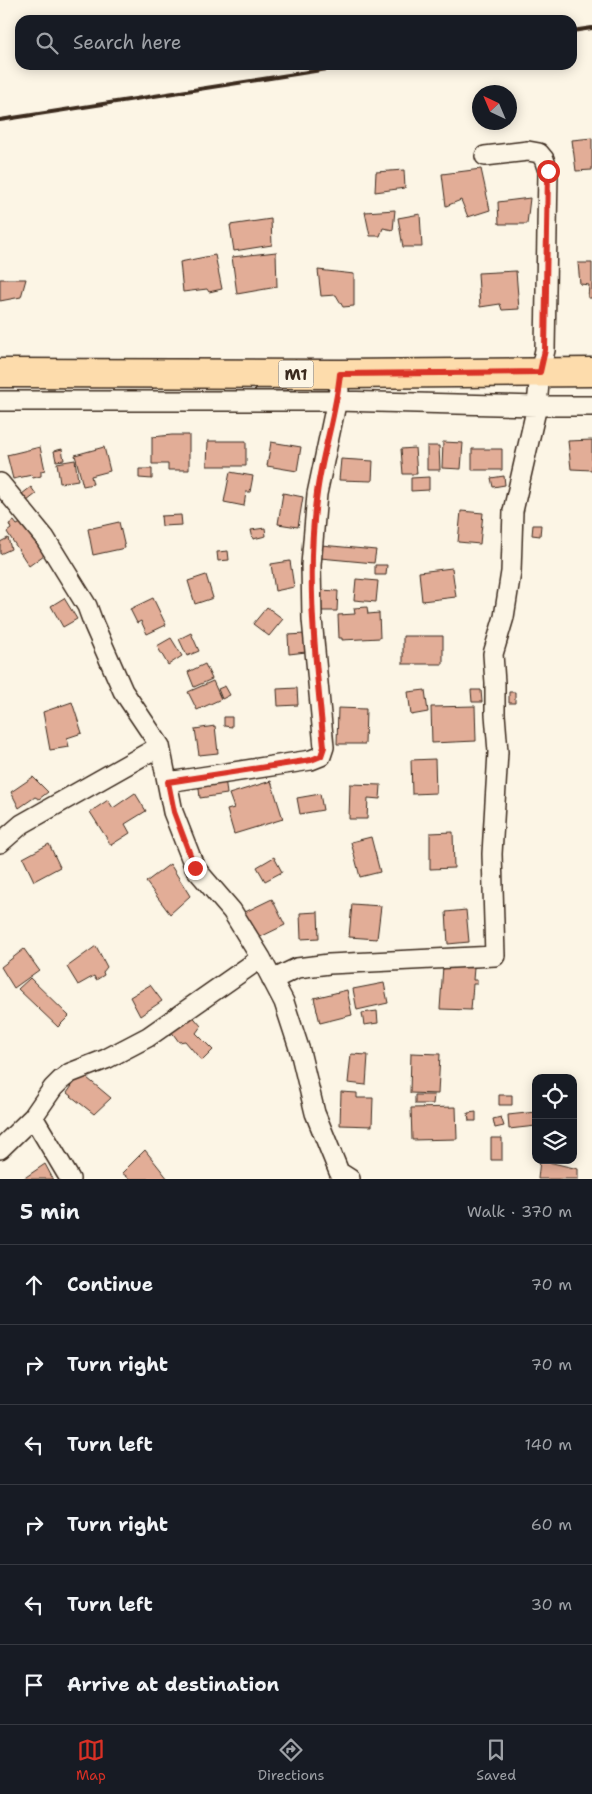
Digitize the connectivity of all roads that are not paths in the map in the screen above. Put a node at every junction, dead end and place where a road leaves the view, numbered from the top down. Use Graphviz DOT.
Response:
graph roads {
  1 [pos="486,156"];
  2 [pos="540,372"];
  3 [pos="592,372"];
  4 [pos="0,373"];
  5 [pos="340,374"];
  6 [pos="0,401"];
  7 [pos="337,401"];
  8 [pos="537,406"];
  9 [pos="592,406"];
  10 [pos="0,483"];
  11 [pos="160,746"];
  12 [pos="168,782"];
  13 [pos="0,843"];
  14 [pos="261,958"];
  15 [pos="272,980"];
  16 [pos="33,1117"];
  17 [pos="0,1148"];
  18 [pos="70,1179"];
  19 [pos="350,1179"];
  1 -- 2 [label="street"];
  2 -- 3 [label="main road, M1"];
  2 -- 5 [label="main road, M1"];
  2 -- 8 [label="street"];
  4 -- 5 [label="main road, M1"];
  5 -- 7 [label="street"];
  6 -- 7 [label="street"];
  7 -- 8 [label="street"];
  7 -- 12 [label="street"];
  8 -- 9 [label="street"];
  8 -- 15 [label="street"];
  10 -- 11 [label="street"];
  11 -- 12 [label="street"];
  11 -- 13 [label="street"];
  12 -- 14 [label="street"];
  14 -- 15 [label="street"];
  14 -- 16 [label="street"];
  15 -- 19 [label="street"];
  16 -- 17 [label="street"];
  16 -- 18 [label="street"];
}
